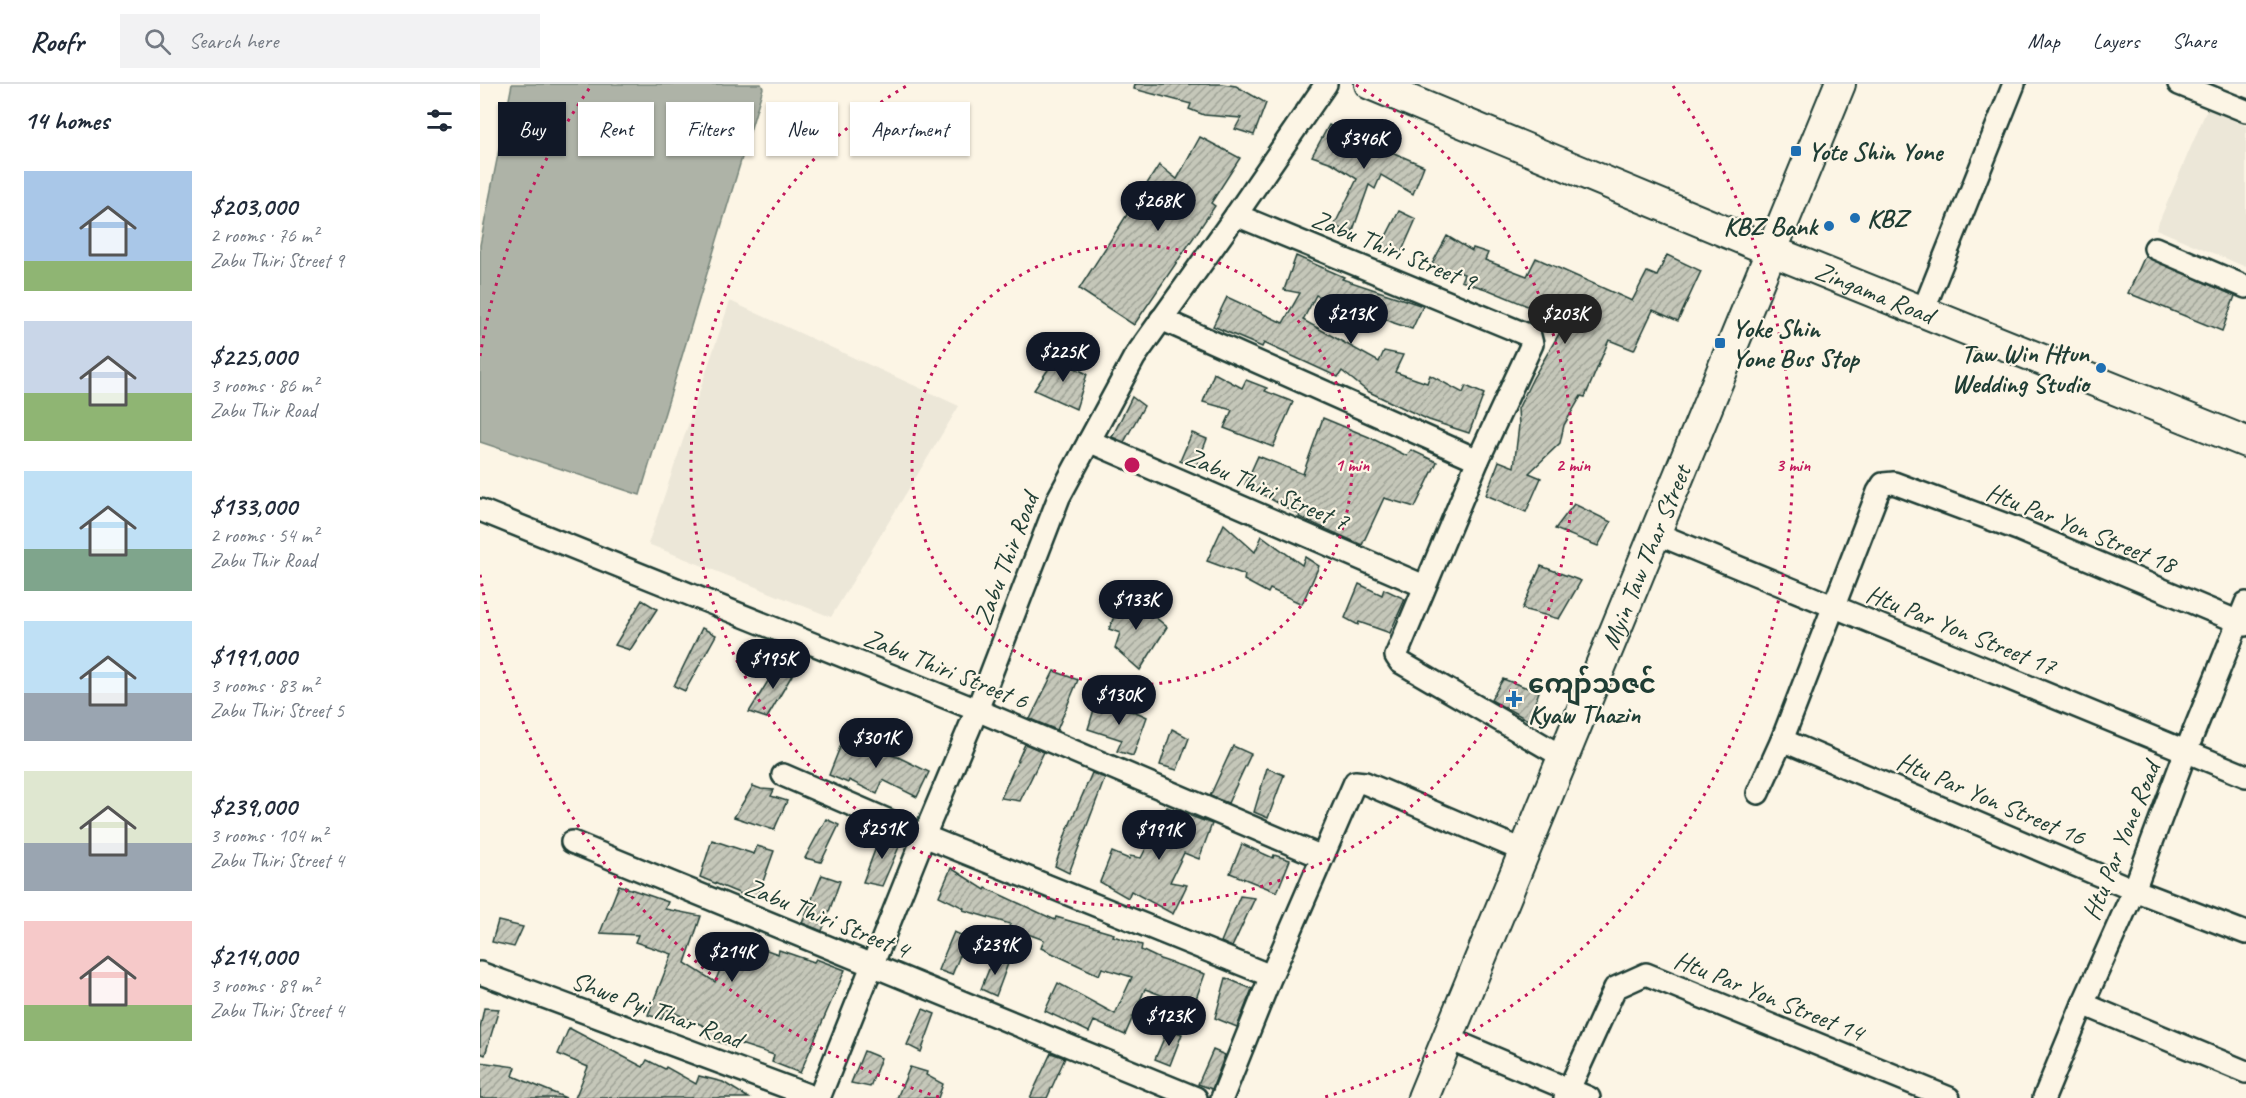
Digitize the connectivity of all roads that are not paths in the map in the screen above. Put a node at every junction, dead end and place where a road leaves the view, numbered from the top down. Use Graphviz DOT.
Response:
graph roads {
  1 [pos="1326,84"];
  2 [pos="1370,84"];
  3 [pos="1840,84"];
  4 [pos="2014,84"];
  5 [pos="2180,84"];
  6 [pos="2246,111"];
  7 [pos="1236,215"];
  8 [pos="2155,248"];
  9 [pos="1772,251"];
  10 [pos="2246,287"];
  11 [pos="1923,311"];
  12 [pos="1161,319"];
  13 [pos="1089,441"];
  14 [pos="2246,442"];
  15 [pos="1478,460"];
  16 [pos="480,510"];
  17 [pos="1655,532"];
  18 [pos="1424,586"];
  19 [pos="1832,606"];
  20 [pos="2243,617"];
  21 [pos="977,710"];
  22 [pos="1782,740"];
  23 [pos="2186,752"];
  24 [pos="1563,757"];
  25 [pos="783,775"];
  26 [pos="2246,776"];
  27 [pos="1758,793"];
  28 [pos="924,836"];
  29 [pos="572,842"];
  30 [pos="1524,851"];
  31 [pos="1322,857"];
  32 [pos="2134,890"];
  33 [pos="2246,933"];
  34 [pos="872,966"];
  35 [pos="480,973"];
  36 [pos="1271,976"];
  37 [pos="2083,1004"];
  38 [pos="1447,1038"];
  39 [pos="2246,1072"];
  40 [pos="1567,1094"];
  41 [pos="818,1098"];
  42 [pos="1196,1098"];
  43 [pos="1222,1098"];
  44 [pos="1423,1098"];
  45 [pos="1589,1098"];
  46 [pos="1949,1098"];
  47 [pos="2044,1098"];
  1 -- 7 [label="street, Zabu Thir Road"];
  2 -- 9 [label="main road, Zingama Road"];
  3 -- 9 [label="main road, Myin Taw Thar Street"];
  4 -- 11 [label="street"];
  5 -- 6 [label="street"];
  7 -- 12 [label="street, Zabu Thir Road"];
  7 -- 15 [label="street, Zabu Thiri Street 9"];
  8 -- 10 [label="street"];
  9 -- 11 [label="main road, Zingama Road"];
  9 -- 17 [label="main road, Myin Taw Thar Street"];
  11 -- 14 [label="main road, Zingama Road"];
  12 -- 13 [label="street, Zabu Thir Road"];
  12 -- 15 [label="street"];
  13 -- 18 [label="street, Zabu Thiri Street 7"];
  13 -- 21 [label="street, Zabu Thir Road"];
  15 -- 18 [label="street"];
  16 -- 21 [label="street, Zabu Thiri Street 6"];
  17 -- 19 [label="street, Htu Par Yon Street 17"];
  17 -- 24 [label="main road, Myin Taw Thar Street"];
  18 -- 24 [label="street"];
  19 -- 20 [label="street, Htu Par Yon Street 18"];
  19 -- 22 [label="street"];
  19 -- 23 [label="street, Htu Par Yon Street 17"];
  20 -- 23 [label="street, Htu Par Yone Road"];
  21 -- 28 [label="street, Zabu Thir Road"];
  21 -- 31 [label="street, Zabu Thiri Street 6"];
  22 -- 27 [label="street"];
  22 -- 32 [label="street, Htu Par Yon Street 16"];
  23 -- 26 [label="street, Htu Par Yon Street 17"];
  23 -- 32 [label="street, Htu Par Yone Road"];
  24 -- 30 [label="main road, Myin Taw Thar Street"];
  25 -- 28 [label="street"];
  28 -- 34 [label="street, Zabu Thir Road"];
  28 -- 36 [label="street"];
  29 -- 34 [label="street, Zabu Thiri Street 4"];
  30 -- 31 [label="street"];
  30 -- 38 [label="main road, Myin Taw Thar Street"];
  31 -- 36 [label="street"];
  32 -- 33 [label="street, Htu Par Yon Street 16"];
  32 -- 37 [label="street, Htu Par Yone Road"];
  34 -- 41 [label="street, Zabu Thir Road"];
  34 -- 42 [label="street, Zabu Thiri Street 4"];
  35 -- 41 [label="street, Shwe Pyi Thar Road"];
  36 -- 43 [label="street"];
  37 -- 39 [label="street"];
  37 -- 47 [label="street, Htu Par Yone Road"];
  38 -- 40 [label="street"];
  38 -- 44 [label="main road, Myin Taw Thar Street"];
  40 -- 45 [label="street"];
  40 -- 46 [label="street, Htu Par Yon Street 14"];
}
